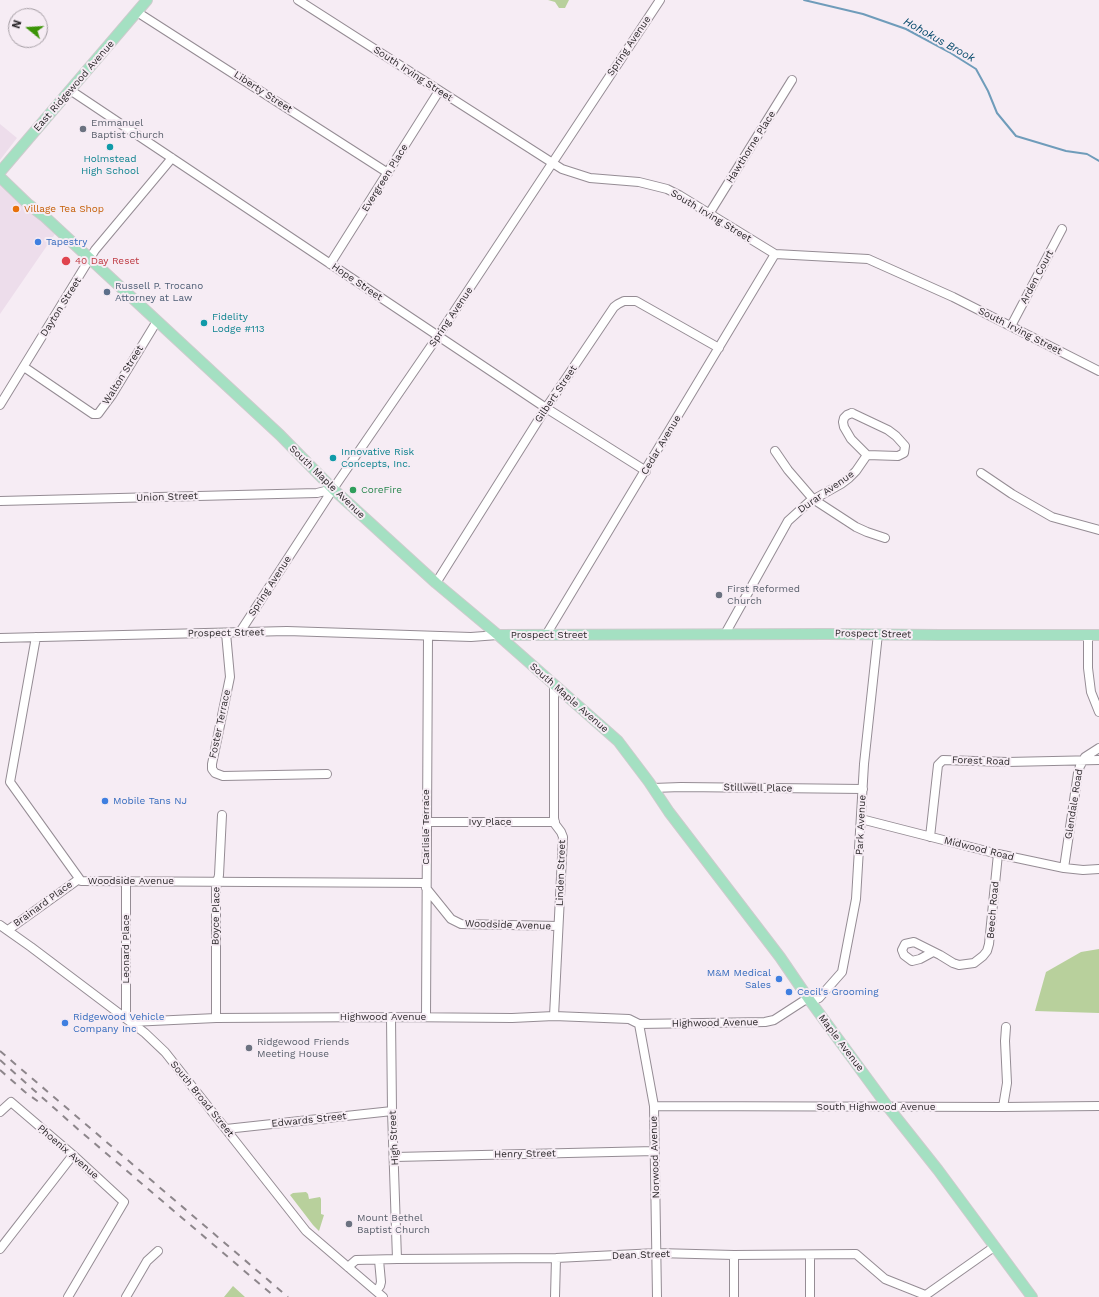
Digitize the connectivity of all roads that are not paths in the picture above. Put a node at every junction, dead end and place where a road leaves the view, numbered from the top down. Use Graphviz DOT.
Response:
graph roads {
  1 [pos="147,0"];
  2 [pos="298,0"];
  3 [pos="660,0"];
  4 [pos="137,12"];
  5 [pos="792,80"];
  6 [pos="70,90"];
  7 [pos="439,91"];
  8 [pos="172,158"];
  9 [pos="552,163"];
  10 [pos="0,172"];
  11 [pos="388,173"];
  12 [pos="0,176"];
  13 [pos="709,214"];
  14 [pos="1062,229"];
  15 [pos="775,254"];
  16 [pos="90,258"];
  17 [pos="330,264"];
  18 [pos="157,321"];
  19 [pos="1011,326"];
  20 [pos="438,336"];
  21 [pos="719,348"];
  22 [pos="24,367"];
  23 [pos="1099,371"];
  24 [pos="0,405"];
  25 [pos="546,408"];
  26 [pos="775,451"];
  27 [pos="867,455"];
  28 [pos="646,470"];
  29 [pos="981,473"];
  30 [pos="333,489"];
  31 [pos="813,499"];
  32 [pos="0,501"];
  33 [pos="1099,530"];
  34 [pos="885,538"];
  35 [pos="436,583"];
  36 [pos="240,632"];
  37 [pos="226,633"];
  38 [pos="725,634"];
  39 [pos="878,634"];
  40 [pos="498,635"];
  41 [pos="1088,635"];
  42 [pos="1099,635"];
  43 [pos="428,636"];
  44 [pos="546,636"];
  45 [pos="36,637"];
  46 [pos="0,638"];
  47 [pos="554,685"];
  48 [pos="1099,712"];
  49 [pos="1099,748"];
  50 [pos="1084,760"];
  51 [pos="1099,760"];
  52 [pos="327,774"];
  53 [pos="653,788"];
  54 [pos="863,789"];
  55 [pos="222,814"];
  56 [pos="861,819"];
  57 [pos="426,822"];
  58 [pos="554,822"];
  59 [pos="930,837"];
  60 [pos="998,854"];
  61 [pos="1064,868"];
  62 [pos="1099,869"];
  63 [pos="79,878"];
  64 [pos="126,881"];
  65 [pos="217,882"];
  66 [pos="426,886"];
  67 [pos="0,925"];
  68 [pos="558,926"];
  69 [pos="8,930"];
  70 [pos="933,952"];
  71 [pos="809,1000"];
  72 [pos="554,1016"];
  73 [pos="391,1017"];
  74 [pos="426,1017"];
  75 [pos="216,1018"];
  76 [pos="129,1020"];
  77 [pos="637,1022"];
  78 [pos="1006,1027"];
  79 [pos="654,1106"];
  80 [pos="1099,1106"];
  81 [pos="888,1107"];
  82 [pos="1003,1107"];
  83 [pos="392,1111"];
  84 [pos="0,1112"];
  85 [pos="226,1128"];
  86 [pos="656,1151"];
  87 [pos="74,1155"];
  88 [pos="395,1157"];
  89 [pos="994,1247"];
  90 [pos="0,1249"];
  91 [pos="158,1251"];
  92 [pos="657,1253"];
  93 [pos="734,1255"];
  94 [pos="810,1255"];
  95 [pos="556,1258"];
  96 [pos="398,1259"];
  97 [pos="379,1260"];
  98 [pos="348,1267"];
  99 [pos="376,1291"];
  100 [pos="924,1296"];
  101 [pos="68,1297"];
  102 [pos="126,1297"];
  103 [pos="383,1297"];
  104 [pos="555,1297"];
  105 [pos="657,1297"];
  106 [pos="734,1297"];
  107 [pos="810,1297"];
  108 [pos="1032,1297"];
  1 -- 4 [label="main road, East Ridgewood Avenue"];
  2 -- 7 [label="street, South Irving Street"];
  3 -- 9 [label="street, Spring Avenue"];
  4 -- 6 [label="main road, East Ridgewood Avenue"];
  4 -- 11 [label="street, Liberty Street"];
  5 -- 13 [label="street, Hawthorne Place"];
  6 -- 8 [label="street, Hope Street"];
  6 -- 10 [label="main road, East Ridgewood Avenue"];
  7 -- 9 [label="street, South Irving Street"];
  7 -- 11 [label="street, Evergreen Place"];
  8 -- 16 [label="street, Dayton Street"];
  8 -- 17 [label="street, Hope Street"];
  9 -- 13 [label="street, South Irving Street"];
  9 -- 20 [label="street, Spring Avenue"];
  11 -- 17 [label="street, Evergreen Place"];
  12 -- 16 [label="main road, South Maple Avenue"];
  13 -- 15 [label="street, South Irving Street"];
  14 -- 19 [label="street, Arden Court"];
  15 -- 19 [label="street, South Irving Street"];
  15 -- 21 [label="street, Cedar Avenue"];
  16 -- 18 [label="main road, South Maple Avenue"];
  16 -- 22 [label="street, Dayton Street"];
  17 -- 20 [label="street, Hope Street"];
  18 -- 22 [label="street, Walton Street"];
  18 -- 30 [label="main road, South Maple Avenue"];
  19 -- 23 [label="street, South Irving Street"];
  20 -- 25 [label="street, Hope Street"];
  20 -- 30 [label="street, Spring Avenue"];
  21 -- 25 [label="street, Gilbert Street"];
  21 -- 28 [label="street, Cedar Avenue"];
  22 -- 24 [label="street, Dayton Street"];
  25 -- 28 [label="street, Hope Street"];
  25 -- 35 [label="street, Gilbert Street"];
  26 -- 31 [label="street"];
  27 -- 27 [label="street"];
  27 -- 31 [label="street, Durar Avenue"];
  28 -- 44 [label="street, Cedar Avenue"];
  29 -- 33 [label="street"];
  30 -- 32 [label="street, Union Street"];
  30 -- 35 [label="main road, South Maple Avenue"];
  30 -- 36 [label="street, Spring Avenue"];
  31 -- 34 [label="street"];
  31 -- 38 [label="street, Durar Avenue"];
  35 -- 40 [label="main road, South Maple Avenue"];
  36 -- 37 [label="street, Prospect Street"];
  36 -- 43 [label="street, Prospect Street"];
  37 -- 45 [label="street, Prospect Street"];
  37 -- 52 [label="street, Foster Terrace"];
  38 -- 39 [label="main road, Prospect Street"];
  38 -- 44 [label="main road, Prospect Street"];
  39 -- 41 [label="main road, Prospect Street"];
  39 -- 54 [label="street, Park Avenue"];
  40 -- 43 [label="street, Prospect Street"];
  40 -- 44 [label="main road, Prospect Street"];
  40 -- 47 [label="main road, South Maple Avenue"];
  41 -- 42 [label="main road, Prospect Street"];
  41 -- 48 [label="street"];
  43 -- 57 [label="street, Carlisle Terrace"];
  45 -- 46 [label="street, Prospect Street"];
  45 -- 63 [label="street, Woodside Avenue"];
  47 -- 53 [label="main road, South Maple Avenue"];
  47 -- 58 [label="street, Linden Street"];
  49 -- 50 [label="street, Glendale Road"];
  50 -- 51 [label="street, Forest Road"];
  50 -- 59 [label="street, Forest Road"];
  50 -- 61 [label="street, Glendale Road"];
  53 -- 54 [label="street, Stillwell Place"];
  53 -- 71 [label="main road, Maple Avenue"];
  54 -- 56 [label="street, Park Avenue"];
  55 -- 65 [label="street, Boyce Place"];
  56 -- 59 [label="street, Midwood Road"];
  56 -- 71 [label="street, Park Avenue"];
  57 -- 58 [label="street, Ivy Place"];
  57 -- 66 [label="street, Carlisle Terrace"];
  58 -- 68 [label="street, Linden Street"];
  59 -- 60 [label="street, Midwood Road"];
  60 -- 61 [label="street, Midwood Road"];
  60 -- 70 [label="street, Beech Road"];
  61 -- 62 [label="street, Midwood Road"];
  63 -- 64 [label="street, Woodside Avenue"];
  63 -- 69 [label="street, Brainard Place"];
  64 -- 65 [label="street, Woodside Avenue"];
  64 -- 76 [label="street, Leonard Place"];
  65 -- 66 [label="street, Woodside Avenue"];
  65 -- 75 [label="street, Boyce Place"];
  66 -- 68 [label="street, Woodside Avenue"];
  66 -- 74 [label="street, Carlisle Terrace"];
  67 -- 69 [label="street, South Broad Street"];
  68 -- 72 [label="street, Linden Street"];
  69 -- 76 [label="street, South Broad Street"];
  71 -- 77 [label="street, Highwood Avenue"];
  71 -- 81 [label="main road, Maple Avenue"];
  72 -- 74 [label="street, Highwood Avenue"];
  72 -- 77 [label="street, Highwood Avenue"];
  73 -- 74 [label="street, Highwood Avenue"];
  73 -- 75 [label="street, Highwood Avenue"];
  73 -- 83 [label="street, High Street"];
  75 -- 76 [label="street, Highwood Avenue"];
  76 -- 85 [label="street, South Broad Street"];
  77 -- 79 [label="street, Norwood Avenue"];
  78 -- 82 [label="street"];
  79 -- 81 [label="street, South Highwood Avenue"];
  79 -- 86 [label="street, Norwood Avenue"];
  80 -- 82 [label="street, South Highwood Avenue"];
  81 -- 82 [label="street, South Highwood Avenue"];
  81 -- 89 [label="main road, Maple Avenue"];
  83 -- 85 [label="street, Edwards Street"];
  83 -- 88 [label="street, High Street"];
  84 -- 87 [label="street, Phoenix Avenue"];
  85 -- 98 [label="street, South Broad Street"];
  86 -- 88 [label="street, Henry Street"];
  86 -- 92 [label="street, Norwood Avenue"];
  87 -- 90 [label="street"];
  87 -- 101 [label="street, Phoenix Avenue"];
  88 -- 96 [label="street, High Street"];
  89 -- 100 [label="street"];
  89 -- 108 [label="main road, Maple Avenue"];
  91 -- 102 [label="street"];
  92 -- 93 [label="street, Dean Street"];
  92 -- 95 [label="street, Dean Street"];
  92 -- 105 [label="street, Norwood Avenue"];
  93 -- 94 [label="street, Dean Street"];
  93 -- 106 [label="street"];
  94 -- 100 [label="street, Dean Street"];
  94 -- 107 [label="street"];
  95 -- 96 [label="street, Dean Street"];
  95 -- 104 [label="street"];
  96 -- 97 [label="street, Dean Street"];
  97 -- 98 [label="street, Dean Street"];
  97 -- 99 [label="street"];
  98 -- 99 [label="street, South Broad Street"];
  99 -- 103 [label="street, South Broad Street"];
}
